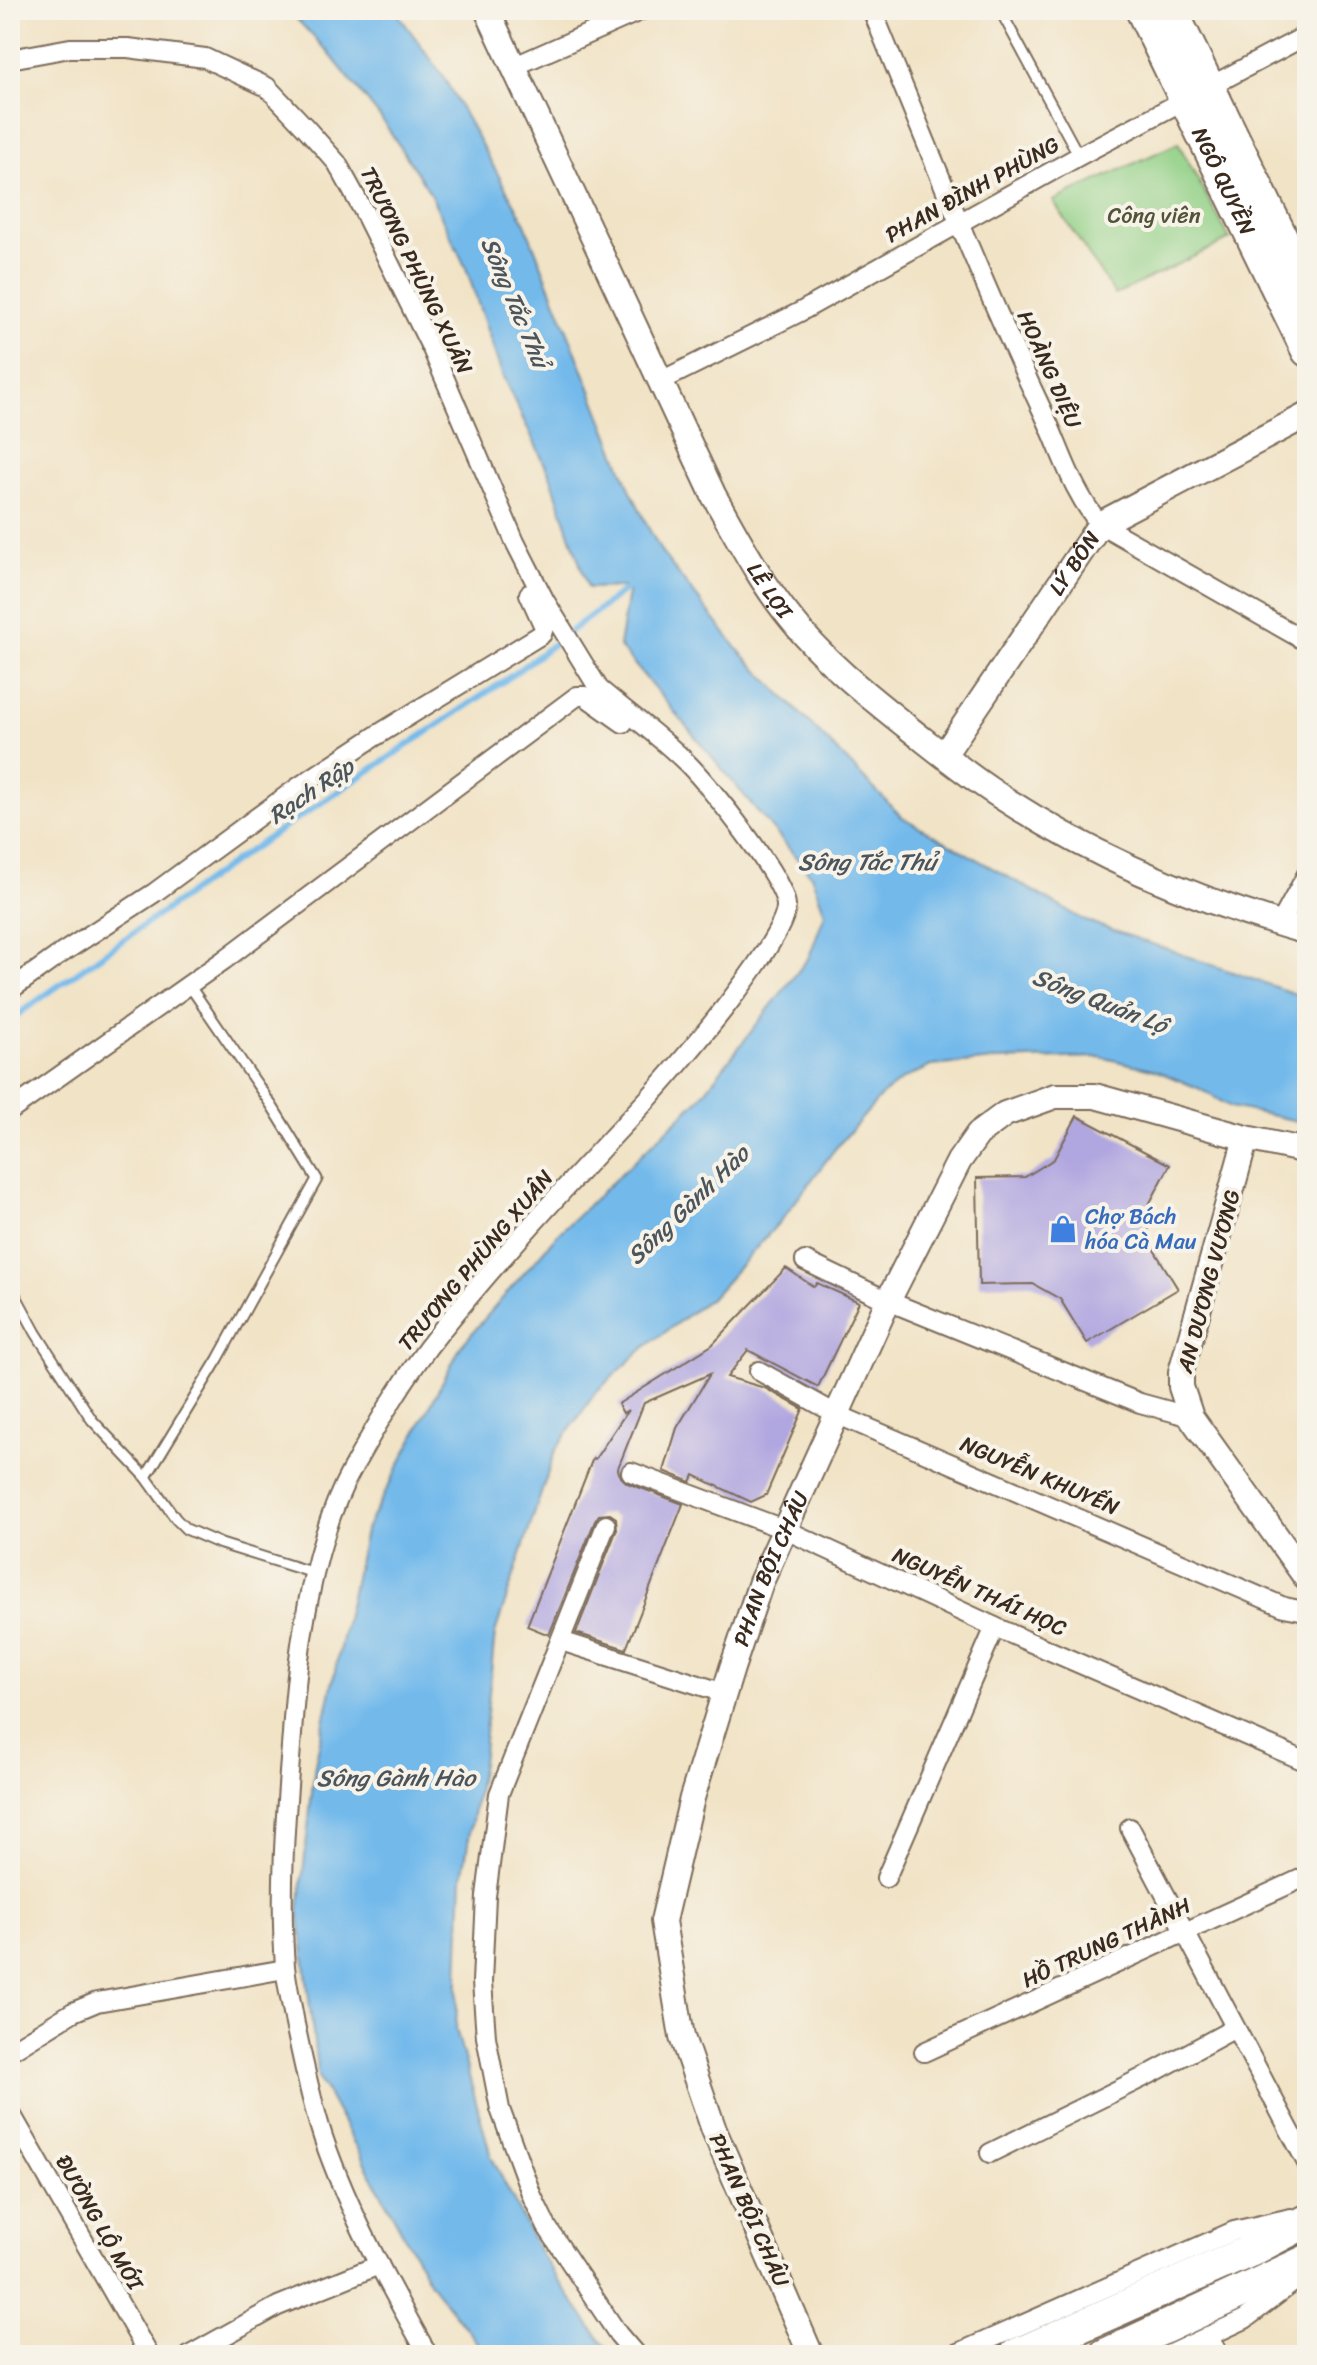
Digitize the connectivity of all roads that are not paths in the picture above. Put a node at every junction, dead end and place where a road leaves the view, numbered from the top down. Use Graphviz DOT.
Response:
graph roads {
  1 [pos="487,10"];
  2 [pos="642,10"];
  3 [pos="872,10"];
  4 [pos="1000,10"];
  5 [pos="1141,10"];
  6 [pos="1172,10"];
  7 [pos="1307,35"];
  8 [pos="10,59"];
  9 [pos="515,66"];
  10 [pos="1197,94"];
  11 [pos="1079,156"];
  12 [pos="959,224"];
  13 [pos="1307,288"];
  14 [pos="1307,351"];
  15 [pos="659,382"];
  16 [pos="1307,415"];
  17 [pos="1100,524"];
  18 [pos="515,542"];
  19 [pos="1307,642"];
  20 [pos="664,744"];
  21 [pos="944,755"];
  22 [pos="1307,874"];
  23 [pos="1280,924"];
  24 [pos="1307,932"];
  25 [pos="189,985"];
  26 [pos="10,990"];
  27 [pos="10,1111"];
  28 [pos="1246,1138"];
  29 [pos="1307,1151"];
  30 [pos="805,1261"];
  31 [pos="10,1285"];
  32 [pos="888,1301"];
  33 [pos="759,1371"];
  34 [pos="836,1414"];
  35 [pos="1191,1417"];
  36 [pos="631,1472"];
  37 [pos="146,1477"];
  38 [pos="606,1525"];
  39 [pos="786,1530"];
  40 [pos="314,1573"];
  41 [pos="1307,1579"];
  42 [pos="1307,1608"];
  43 [pos="995,1627"];
  44 [pos="561,1641"];
  45 [pos="724,1693"];
  46 [pos="1307,1762"];
  47 [pos="1130,1828"];
  48 [pos="1307,1876"];
  49 [pos="886,1878"];
  50 [pos="1183,1933"];
  51 [pos="285,1969"];
  52 [pos="1235,2028"];
  53 [pos="10,2051"];
  54 [pos="924,2052"];
  55 [pos="10,2112"];
  56 [pos="990,2153"];
  57 [pos="1307,2163"];
  58 [pos="1307,2214"];
  59 [pos="1307,2221"];
  60 [pos="1307,2261"];
  61 [pos="379,2265"];
  62 [pos="1307,2272"];
  63 [pos="1208,2336"];
  64 [pos="149,2355"];
  65 [pos="190,2355"];
  66 [pos="428,2355"];
  67 [pos="636,2355"];
  68 [pos="811,2355"];
  69 [pos="954,2355"];
  70 [pos="1016,2355"];
  71 [pos="1105,2355"];
  72 [pos="1168,2355"];
  73 [pos="1219,2355"];
  1 -- 9 [label="street, LÊ LỢI"];
  2 -- 9 [label="street"];
  3 -- 12 [label="street, HOÀNG DIỆU"];
  4 -- 11 [label="lane"];
  5 -- 10 [label="main road, NGÔ QUYỀN"];
  6 -- 10 [label="main road, NGÔ QUYỀN"];
  7 -- 10 [label="street, PHAN ĐÌNH PHÙNG"];
  8 -- 18 [label="street, TRƯƠNG PHÙNG XUÂN"];
  9 -- 15 [label="street, LÊ LỢI"];
  10 -- 11 [label="street, PHAN ĐÌNH PHÙNG"];
  10 -- 13 [label="main road, NGÔ QUYỀN"];
  10 -- 14 [label="main road, NGÔ QUYỀN"];
  11 -- 12 [label="street, PHAN ĐÌNH PHÙNG"];
  12 -- 15 [label="street, PHAN ĐÌNH PHÙNG"];
  12 -- 17 [label="street, HOÀNG DIỆU"];
  15 -- 21 [label="street, LÊ LỢI"];
  16 -- 17 [label="street, LÝ BÔN"];
  17 -- 19 [label="street, HOÀNG DIỆU"];
  17 -- 21 [label="street, LÝ BÔN"];
  18 -- 20 [label="street, TRƯƠNG PHÙNG XUÂN"];
  18 -- 26 [label="street"];
  20 -- 25 [label="street"];
  20 -- 40 [label="street, TRƯƠNG PHÙNG XUÂN"];
  21 -- 23 [label="street, LÊ LỢI"];
  22 -- 23 [label="street"];
  23 -- 24 [label="street, LÊ LỢI"];
  25 -- 27 [label="street"];
  25 -- 37 [label="lane"];
  28 -- 29 [label="street, PHAN BỘI CHÂU"];
  28 -- 32 [label="street, PHAN BỘI CHÂU"];
  28 -- 35 [label="street, AN DƯƠNG VƯƠNG"];
  30 -- 32 [label="street"];
  31 -- 37 [label="lane"];
  32 -- 34 [label="street, PHAN BỘI CHÂU"];
  32 -- 35 [label="street"];
  33 -- 34 [label="street, NGUYỄN KHUYẾN"];
  34 -- 39 [label="street, PHAN BỘI CHÂU"];
  34 -- 42 [label="street, NGUYỄN KHUYẾN"];
  35 -- 41 [label="street, AN DƯƠNG VƯƠNG"];
  36 -- 39 [label="street, NGUYỄN THÁI HỌC"];
  37 -- 40 [label="lane"];
  38 -- 44 [label="street"];
  39 -- 43 [label="street, NGUYỄN THÁI HỌC"];
  39 -- 45 [label="street, PHAN BỘI CHÂU"];
  40 -- 51 [label="street, TRƯƠNG PHÙNG XUÂN"];
  43 -- 46 [label="street, NGUYỄN THÁI HỌC"];
  43 -- 49 [label="street"];
  44 -- 45 [label="street"];
  44 -- 67 [label="street"];
  45 -- 68 [label="street, PHAN BỘI CHÂU"];
  47 -- 50 [label="street"];
  48 -- 50 [label="street, HỒ TRUNG THÀNH"];
  50 -- 52 [label="street"];
  50 -- 54 [label="street, HỒ TRUNG THÀNH"];
  51 -- 53 [label="street"];
  51 -- 61 [label="street, TRƯƠNG PHÙNG XUÂN"];
  52 -- 56 [label="street"];
  52 -- 57 [label="street"];
  55 -- 64 [label="street, ĐƯỜNG LỘ MỚI"];
  58 -- 69 [label="street"];
  59 -- 70 [label="highway"];
  60 -- 71 [label="highway"];
  61 -- 65 [label="street"];
  61 -- 66 [label="street, TRƯƠNG PHÙNG XUÂN"];
  62 -- 63 [label="street"];
  63 -- 72 [label="street"];
  63 -- 73 [label="street"];
}
